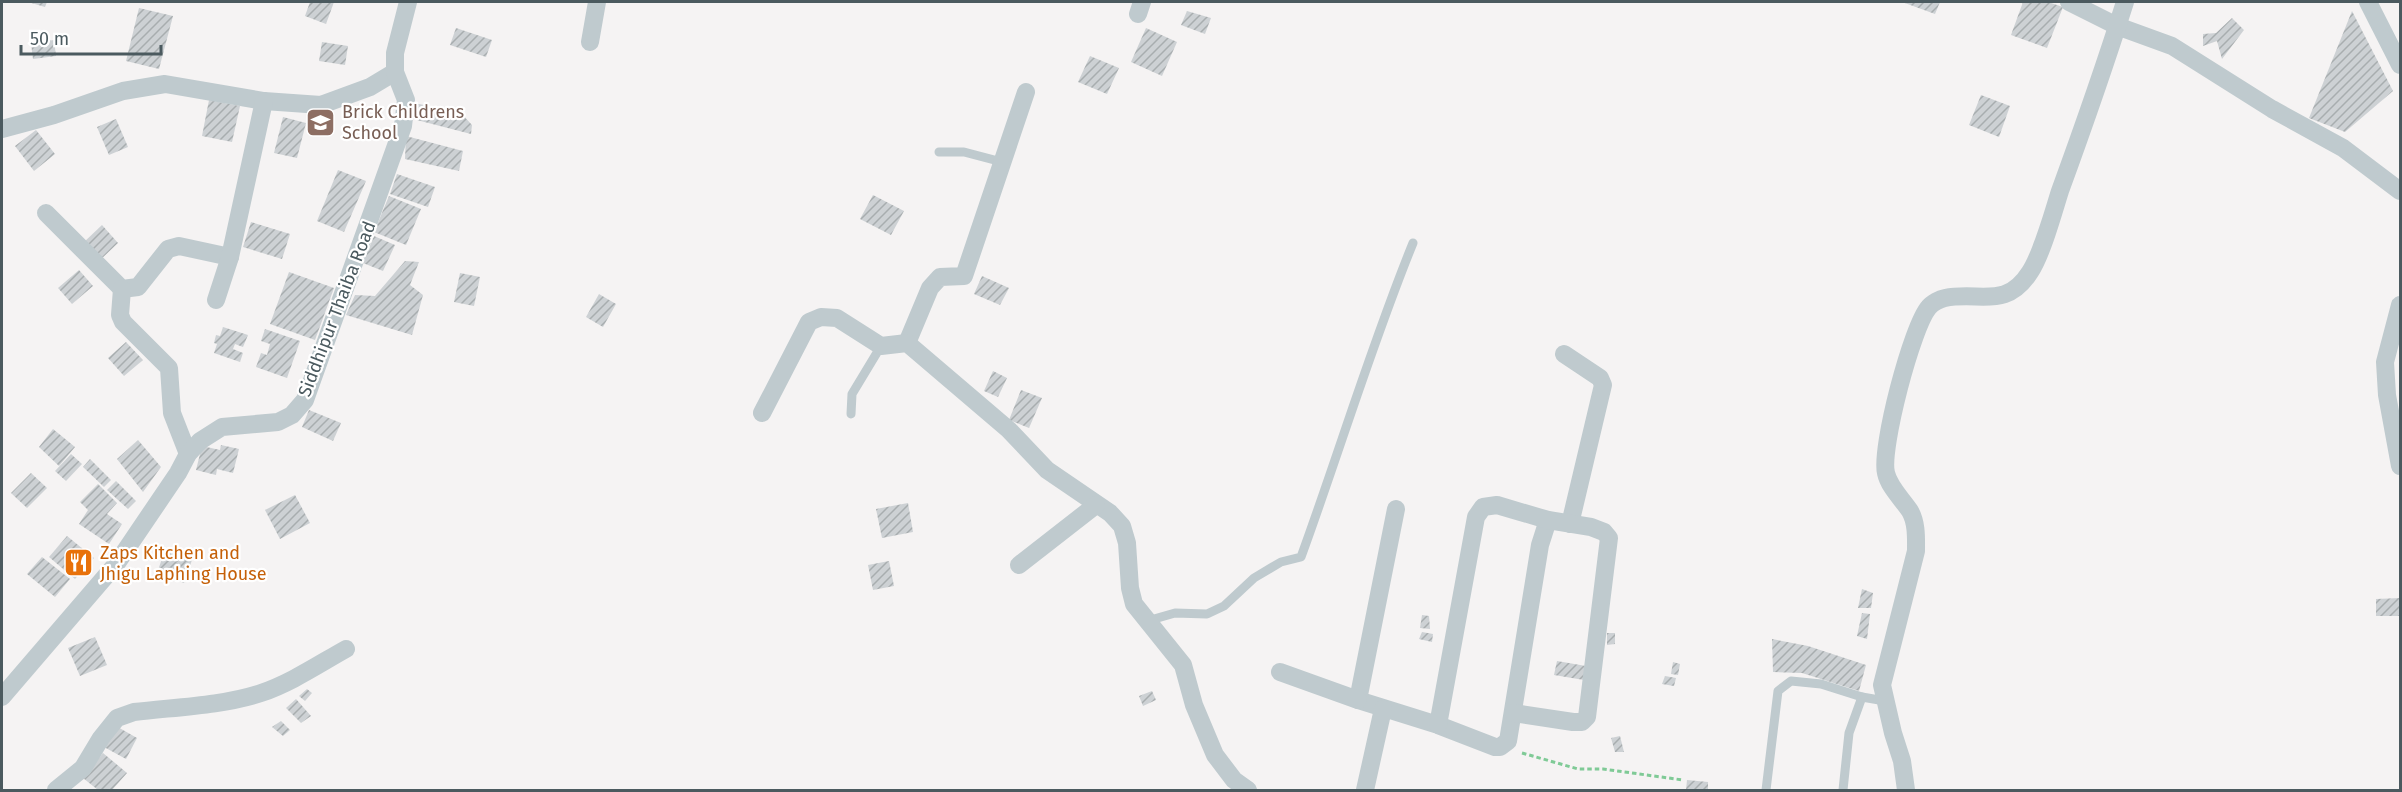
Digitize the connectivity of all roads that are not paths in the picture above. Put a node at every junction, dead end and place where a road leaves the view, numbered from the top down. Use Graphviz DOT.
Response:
graph roads {
  1 [pos="408,2"];
  2 [pos="597,2"];
  3 [pos="2069,2"];
  4 [pos="2125,2"];
  5 [pos="2368,2"];
  6 [pos="2117,26"];
  7 [pos="590,42"];
  8 [pos="2400,65"];
  9 [pos="395,72"];
  10 [pos="1026,92"];
  11 [pos="264,101"];
  12 [pos="2,129"];
  13 [pos="939,152"];
  14 [pos="1002,162"];
  15 [pos="2400,191"];
  16 [pos="46,213"];
  17 [pos="1413,243"];
  18 [pos="230,257"];
  19 [pos="122,289"];
  20 [pos="216,300"];
  21 [pos="2400,305"];
  22 [pos="907,343"];
  23 [pos="881,346"];
  24 [pos="1564,354"];
  25 [pos="762,413"];
  26 [pos="851,414"];
  27 [pos="188,454"];
  28 [pos="2400,466"];
  29 [pos="1096,505"];
  30 [pos="1396,509"];
  31 [pos="1548,520"];
  32 [pos="1570,524"];
  33 [pos="1019,565"];
  34 [pos="1147,621"];
  35 [pos="346,649"];
  36 [pos="1280,672"];
  37 [pos="2,697"];
  38 [pos="1862,697"];
  39 [pos="1358,700"];
  40 [pos="1885,701"];
  41 [pos="1383,709"];
  42 [pos="1514,713"];
  43 [pos="1438,725"];
  44 [pos="56,790"];
  45 [pos="1248,790"];
  46 [pos="1365,790"];
  47 [pos="1766,790"];
  48 [pos="1843,790"];
  49 [pos="1906,790"];
  1 -- 9 [label="street, Siddhipur Thaiba Road"];
  2 -- 7 [label="street"];
  3 -- 6 [label="street"];
  4 -- 6 [label="street"];
  5 -- 8 [label="street"];
  6 -- 15 [label="street"];
  6 -- 40 [label="street"];
  9 -- 11 [label="street"];
  9 -- 27 [label="street, Siddhipur Thaiba Road"];
  10 -- 14 [label="street"];
  11 -- 12 [label="street"];
  11 -- 18 [label="street"];
  13 -- 14 [label="lane"];
  14 -- 22 [label="street"];
  16 -- 19 [label="street"];
  17 -- 34 [label="lane"];
  18 -- 19 [label="street"];
  18 -- 20 [label="street"];
  19 -- 27 [label="street"];
  21 -- 28 [label="street"];
  22 -- 23 [label="street"];
  22 -- 29 [label="street"];
  23 -- 25 [label="street"];
  23 -- 26 [label="lane"];
  24 -- 32 [label="street"];
  27 -- 37 [label="street, Siddhipur Thaiba Road"];
  29 -- 33 [label="street"];
  29 -- 34 [label="street"];
  30 -- 39 [label="street"];
  31 -- 32 [label="street"];
  31 -- 42 [label="street"];
  31 -- 43 [label="street"];
  32 -- 42 [label="street"];
  34 -- 45 [label="street"];
  35 -- 44 [label="street"];
  36 -- 39 [label="street"];
  38 -- 40 [label="lane"];
  38 -- 47 [label="lane"];
  38 -- 48 [label="lane"];
  39 -- 41 [label="street"];
  40 -- 49 [label="street"];
  41 -- 43 [label="street"];
  41 -- 46 [label="street"];
  42 -- 43 [label="street"];
}
